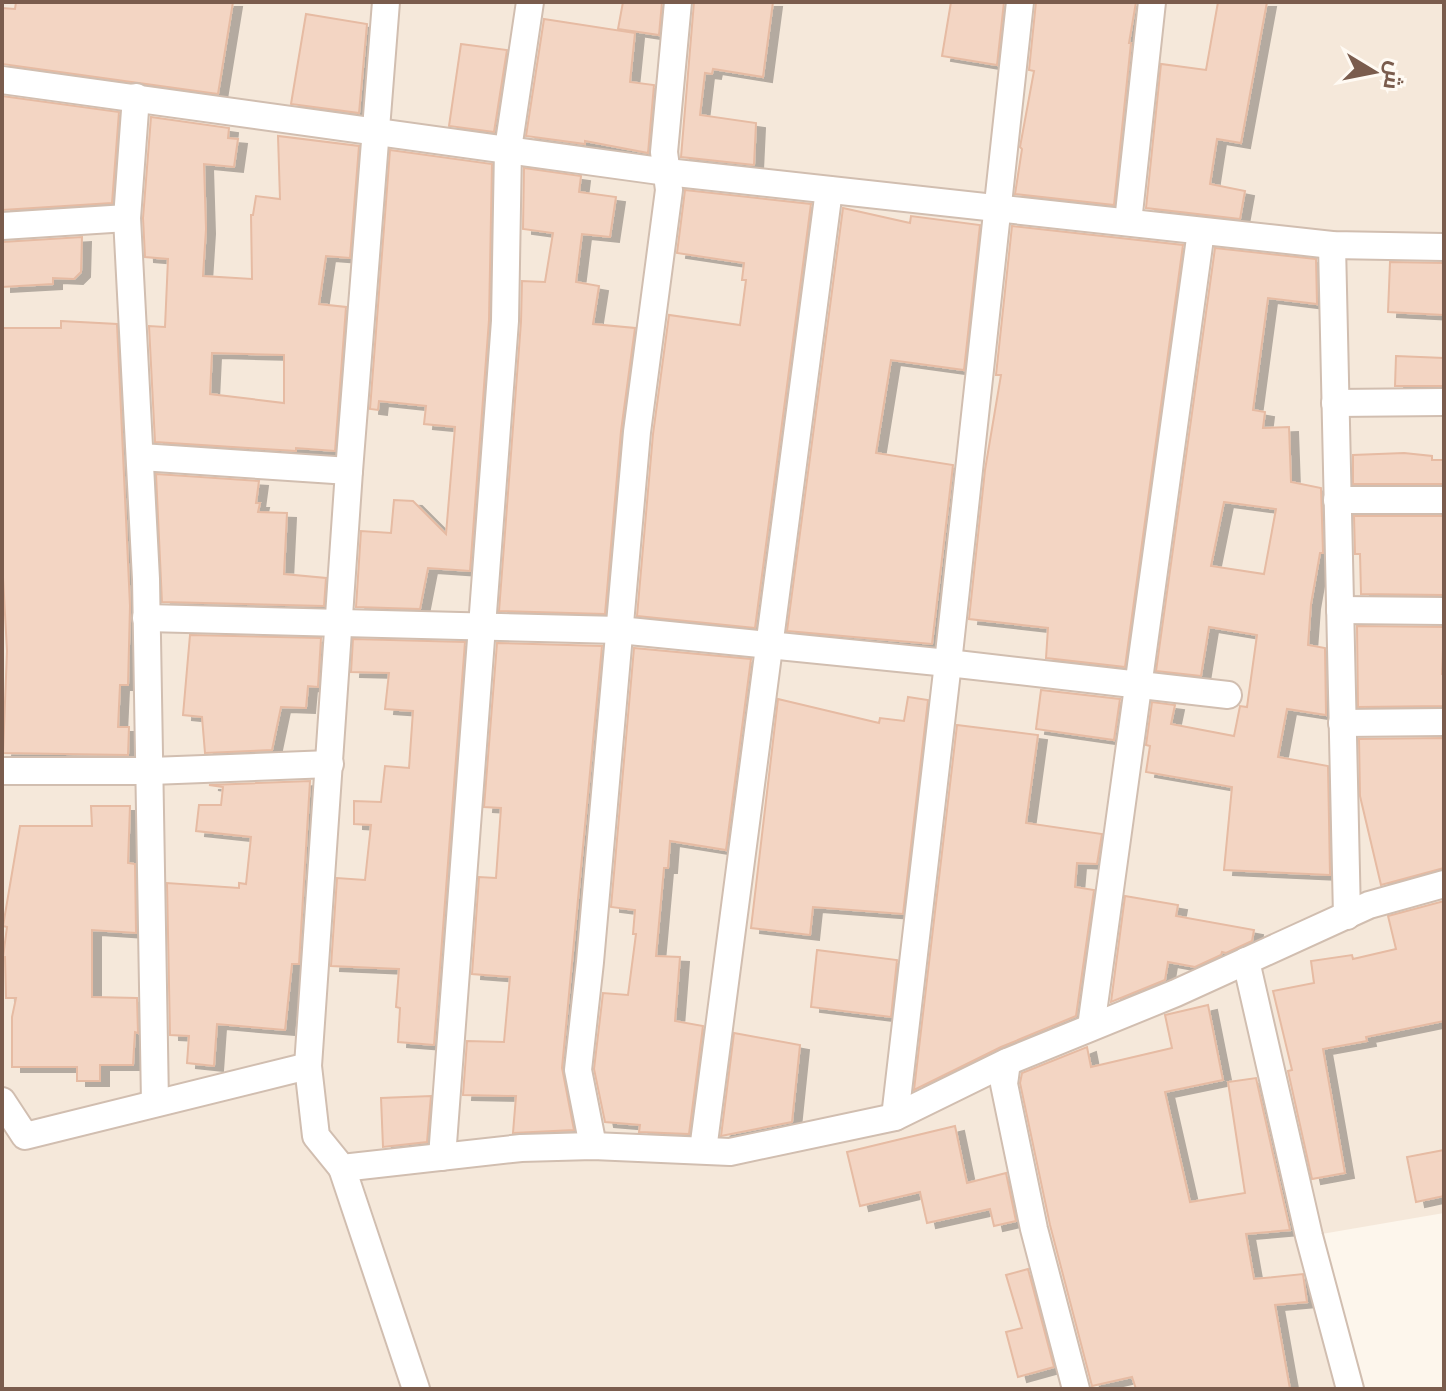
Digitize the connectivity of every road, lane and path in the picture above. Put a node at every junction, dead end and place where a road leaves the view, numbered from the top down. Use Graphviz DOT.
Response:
graph roads {
  1 [pos="386,2"];
  2 [pos="530,2"];
  3 [pos="678,2"];
  4 [pos="1020,2"];
  5 [pos="1152,2"];
  6 [pos="2,80"];
  7 [pos="136,97"];
  8 [pos="374,133"];
  9 [pos="508,149"];
  10 [pos="667,172"];
  11 [pos="829,190"];
  12 [pos="997,208"];
  13 [pos="127,218"];
  14 [pos="1128,222"];
  15 [pos="2,226"];
  16 [pos="1201,231"];
  17 [pos="1332,245"];
  18 [pos="1444,247"];
  19 [pos="1444,402"];
  20 [pos="1335,403"];
  21 [pos="141,457"];
  22 [pos="349,471"];
  23 [pos="1337,500"];
  24 [pos="1444,500"];
  25 [pos="1340,610"];
  26 [pos="1444,611"];
  27 [pos="146,618"];
  28 [pos="340,623"];
  29 [pos="484,626"];
  30 [pos="619,630"];
  31 [pos="769,646"];
  32 [pos="948,663"];
  33 [pos="1138,685"];
  34 [pos="1228,695"];
  35 [pos="1444,722"];
  36 [pos="1342,723"];
  37 [pos="330,764"];
  38 [pos="2,771"];
  39 [pos="151,771"];
  40 [pos="1444,884"];
  41 [pos="1347,916"];
  42 [pos="1246,961"];
  43 [pos="1091,1027"];
  44 [pos="1007,1062"];
  45 [pos="308,1066"];
  46 [pos="2,1101"];
  47 [pos="155,1103"];
  48 [pos="895,1117"];
  49 [pos="593,1146"];
  50 [pos="703,1150"];
  51 [pos="442,1157"];
  52 [pos="342,1168"];
  53 [pos="416,1389"];
  54 [pos="1076,1389"];
  55 [pos="1350,1389"];
  1 -- 8 [label="street"];
  2 -- 9 [label="street"];
  3 -- 10 [label="street"];
  4 -- 12 [label="street"];
  5 -- 14 [label="street"];
  6 -- 7 [label="street"];
  7 -- 8 [label="street"];
  7 -- 13 [label="street"];
  8 -- 9 [label="street"];
  8 -- 22 [label="street"];
  9 -- 10 [label="street"];
  9 -- 29 [label="street"];
  10 -- 11 [label="street"];
  10 -- 30 [label="street"];
  11 -- 12 [label="street"];
  11 -- 31 [label="street"];
  12 -- 14 [label="street"];
  12 -- 32 [label="street"];
  13 -- 15 [label="street"];
  13 -- 21 [label="street"];
  14 -- 16 [label="street"];
  16 -- 17 [label="street"];
  16 -- 33 [label="street"];
  17 -- 18 [label="street"];
  17 -- 20 [label="street"];
  19 -- 20 [label="street"];
  20 -- 23 [label="street"];
  21 -- 22 [label="street"];
  21 -- 27 [label="street"];
  22 -- 28 [label="street"];
  23 -- 24 [label="street"];
  23 -- 25 [label="street"];
  25 -- 26 [label="street"];
  25 -- 36 [label="street"];
  27 -- 28 [label="street"];
  27 -- 39 [label="street"];
  28 -- 29 [label="street"];
  28 -- 37 [label="street"];
  29 -- 30 [label="street"];
  29 -- 51 [label="street"];
  30 -- 31 [label="street"];
  30 -- 49 [label="street"];
  31 -- 32 [label="street"];
  31 -- 50 [label="street"];
  32 -- 33 [label="street"];
  32 -- 48 [label="street"];
  33 -- 34 [label="street"];
  33 -- 43 [label="street"];
  35 -- 36 [label="street"];
  36 -- 41 [label="street"];
  37 -- 39 [label="street"];
  37 -- 45 [label="street"];
  38 -- 39 [label="street"];
  39 -- 47 [label="street"];
  40 -- 41 [label="street"];
  41 -- 42 [label="street"];
  42 -- 43 [label="street"];
  42 -- 55 [label="street"];
  43 -- 44 [label="street"];
  44 -- 48 [label="street"];
  44 -- 54 [label="street"];
  45 -- 47 [label="street"];
  45 -- 52 [label="street"];
  46 -- 47 [label="street"];
  48 -- 50 [label="street"];
  49 -- 50 [label="street"];
  49 -- 51 [label="street"];
  51 -- 52 [label="street"];
  52 -- 53 [label="street"];
}
